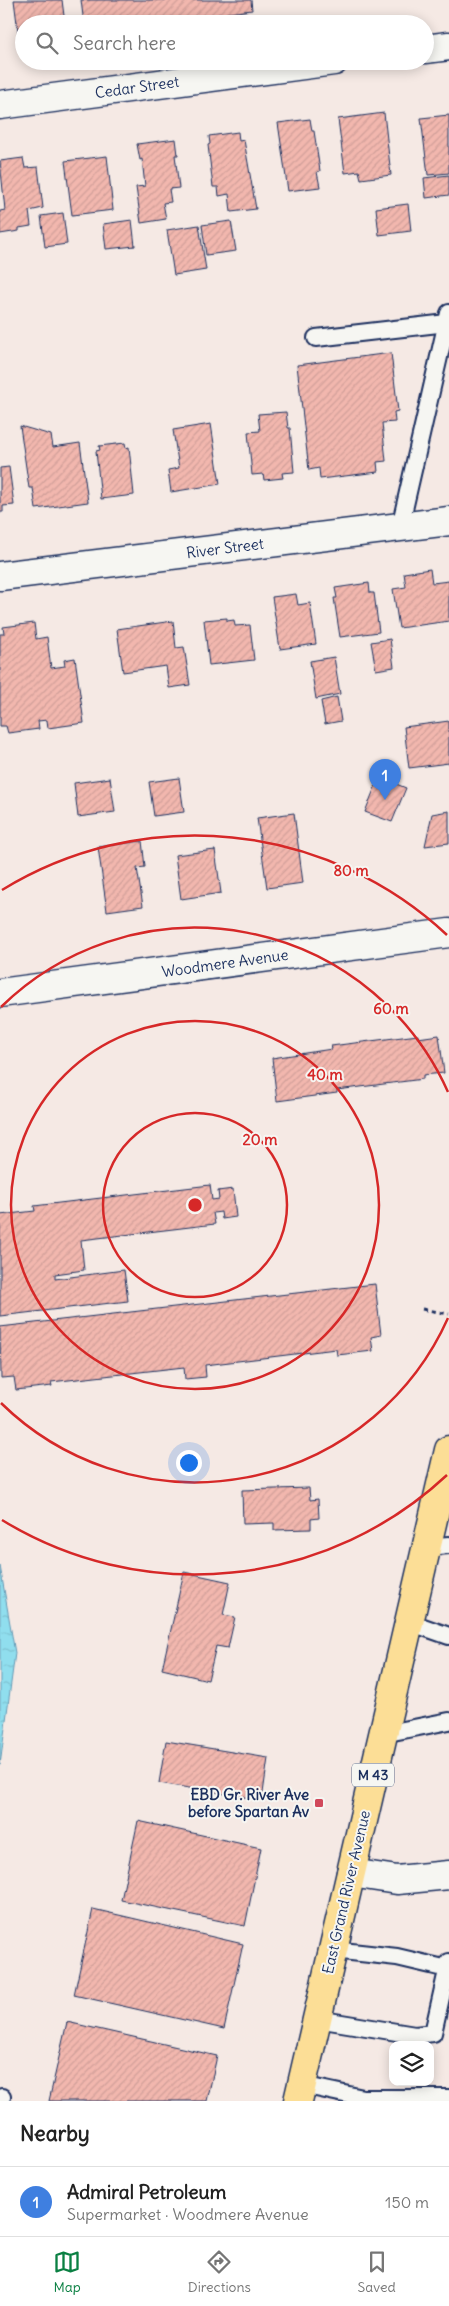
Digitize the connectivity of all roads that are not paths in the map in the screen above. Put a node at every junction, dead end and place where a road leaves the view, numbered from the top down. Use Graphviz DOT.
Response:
graph roads {
  1 [pos="449,46"];
  2 [pos="434,48"];
  3 [pos="266,70"];
  4 [pos="0,105"];
  5 [pos="448,318"];
  6 [pos="316,338"];
  7 [pos="449,521"];
  8 [pos="400,527"];
  9 [pos="0,576"];
  10 [pos="449,933"];
  11 [pos="0,993"];
  12 [pos="449,1450"];
  13 [pos="438,1546"];
  14 [pos="409,1622"];
  15 [pos="449,1636"];
  16 [pos="449,1721"];
  17 [pos="383,1734"];
  18 [pos="351,1873"];
  19 [pos="449,1875"];
  20 [pos="333,1950"];
  21 [pos="448,1966"];
  22 [pos="317,2019"];
  23 [pos="300,2093"];
  24 [pos="449,2098"];
  1 -- 2 [label="street"];
  3 -- 4 [label="street, Cedar Street"];
  5 -- 6 [label="lane"];
  5 -- 8 [label="lane"];
  7 -- 8 [label="street, River Street"];
  8 -- 9 [label="street, River Street"];
  10 -- 11 [label="street, Woodmere Avenue"];
  12 -- 13 [label="main road, East Grand River Avenue / M 43"];
  13 -- 14 [label="main road, East Grand River Avenue / M 43"];
  14 -- 15 [label="lane"];
  14 -- 17 [label="main road, East Grand River Avenue / M 43"];
  16 -- 17 [label="lane"];
  17 -- 18 [label="main road, East Grand River Avenue / M 43"];
  18 -- 19 [label="street"];
  18 -- 20 [label="main road, East Grand River Avenue / M 43"];
  20 -- 21 [label="lane"];
  20 -- 22 [label="main road, East Grand River Avenue / M 43"];
  21 -- 22 [label="lane"];
  22 -- 23 [label="main road, East Grand River Avenue / M 43"];
  23 -- 24 [label="lane"];
}
